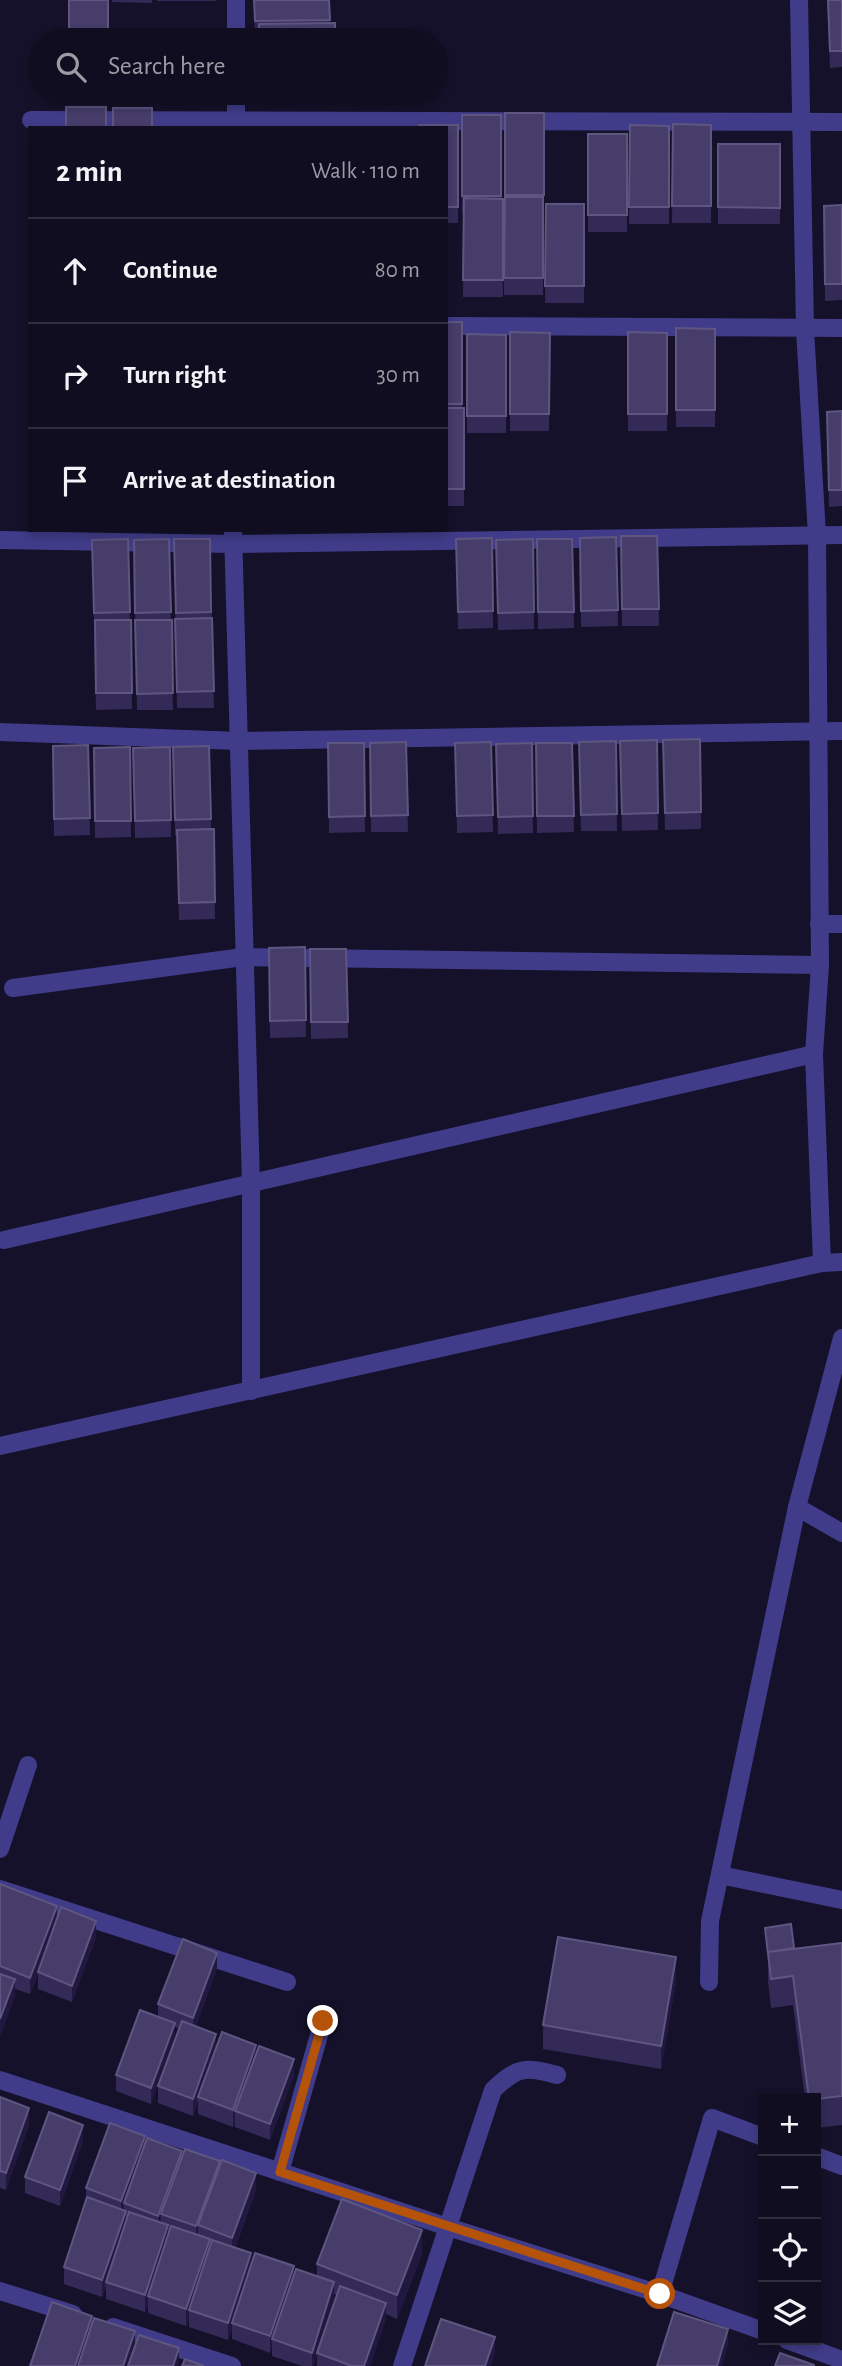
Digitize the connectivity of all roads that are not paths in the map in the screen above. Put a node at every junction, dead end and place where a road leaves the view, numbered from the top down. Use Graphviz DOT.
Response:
graph roads {
  1 [pos="236,0"];
  2 [pos="799,0"];
  3 [pos="236,28"];
  4 [pos="236,105"];
  5 [pos="31,120"];
  6 [pos="842,122"];
  7 [pos="800,123"];
  8 [pos="236,124"];
  9 [pos="448,326"];
  10 [pos="842,328"];
  11 [pos="804,329"];
  12 [pos="842,535"];
  13 [pos="817,536"];
  14 [pos="233,537"];
  15 [pos="0,540"];
  16 [pos="820,731"];
  17 [pos="842,731"];
  18 [pos="0,732"];
  19 [pos="239,741"];
  20 [pos="819,924"];
  21 [pos="842,924"];
  22 [pos="243,957"];
  23 [pos="820,965"];
  24 [pos="13,988"];
  25 [pos="814,1054"];
  26 [pos="251,1185"];
  27 [pos="4,1240"];
  28 [pos="842,1262"];
  29 [pos="822,1263"];
  30 [pos="842,1338"];
  31 [pos="251,1391"];
  32 [pos="0,1446"];
  33 [pos="797,1507"];
  34 [pos="842,1533"];
  35 [pos="28,1765"];
  36 [pos="0,1849"];
  37 [pos="720,1875"];
  38 [pos="0,1889"];
  39 [pos="842,1900"];
  40 [pos="287,1982"];
  41 [pos="709,1982"];
  42 [pos="323,2021"];
  43 [pos="557,2075"];
  44 [pos="0,2080"];
  45 [pos="758,2135"];
  46 [pos="821,2158"];
  47 [pos="842,2166"];
  48 [pos="280,2172"];
  49 [pos="448,2227"];
  50 [pos="0,2291"];
  51 [pos="660,2294"];
  52 [pos="758,2329"];
  53 [pos="801,2345"];
  54 [pos="842,2360"];
  55 [pos="232,2366"];
  56 [pos="402,2366"];
  1 -- 3 [label="street"];
  2 -- 7 [label="street"];
  4 -- 8 [label="street"];
  5 -- 8 [label="street"];
  6 -- 7 [label="street"];
  7 -- 8 [label="street"];
  7 -- 11 [label="street"];
  9 -- 11 [label="street"];
  10 -- 11 [label="street"];
  11 -- 13 [label="street"];
  12 -- 13 [label="street"];
  13 -- 14 [label="street"];
  13 -- 16 [label="street"];
  14 -- 15 [label="street"];
  14 -- 19 [label="street"];
  16 -- 17 [label="street"];
  16 -- 19 [label="street"];
  16 -- 20 [label="street"];
  18 -- 19 [label="street"];
  19 -- 22 [label="street"];
  20 -- 21 [label="street"];
  20 -- 23 [label="street"];
  22 -- 23 [label="street"];
  22 -- 24 [label="street"];
  22 -- 26 [label="street"];
  23 -- 25 [label="street"];
  25 -- 26 [label="street"];
  25 -- 29 [label="street"];
  26 -- 27 [label="street"];
  26 -- 31 [label="street"];
  28 -- 29 [label="street"];
  29 -- 31 [label="street"];
  30 -- 33 [label="street"];
  31 -- 32 [label="street"];
  33 -- 34 [label="street"];
  33 -- 37 [label="street"];
  35 -- 36 [label="street"];
  37 -- 39 [label="street"];
  37 -- 41 [label="street"];
  38 -- 40 [label="street"];
  42 -- 48 [label="street"];
  43 -- 49 [label="street"];
  44 -- 48 [label="street"];
  45 -- 51 [label="street"];
  46 -- 47 [label="street"];
  48 -- 49 [label="street"];
  49 -- 51 [label="street"];
  49 -- 56 [label="street"];
  50 -- 55 [label="street"];
  51 -- 52 [label="street"];
  53 -- 54 [label="street"];
}
